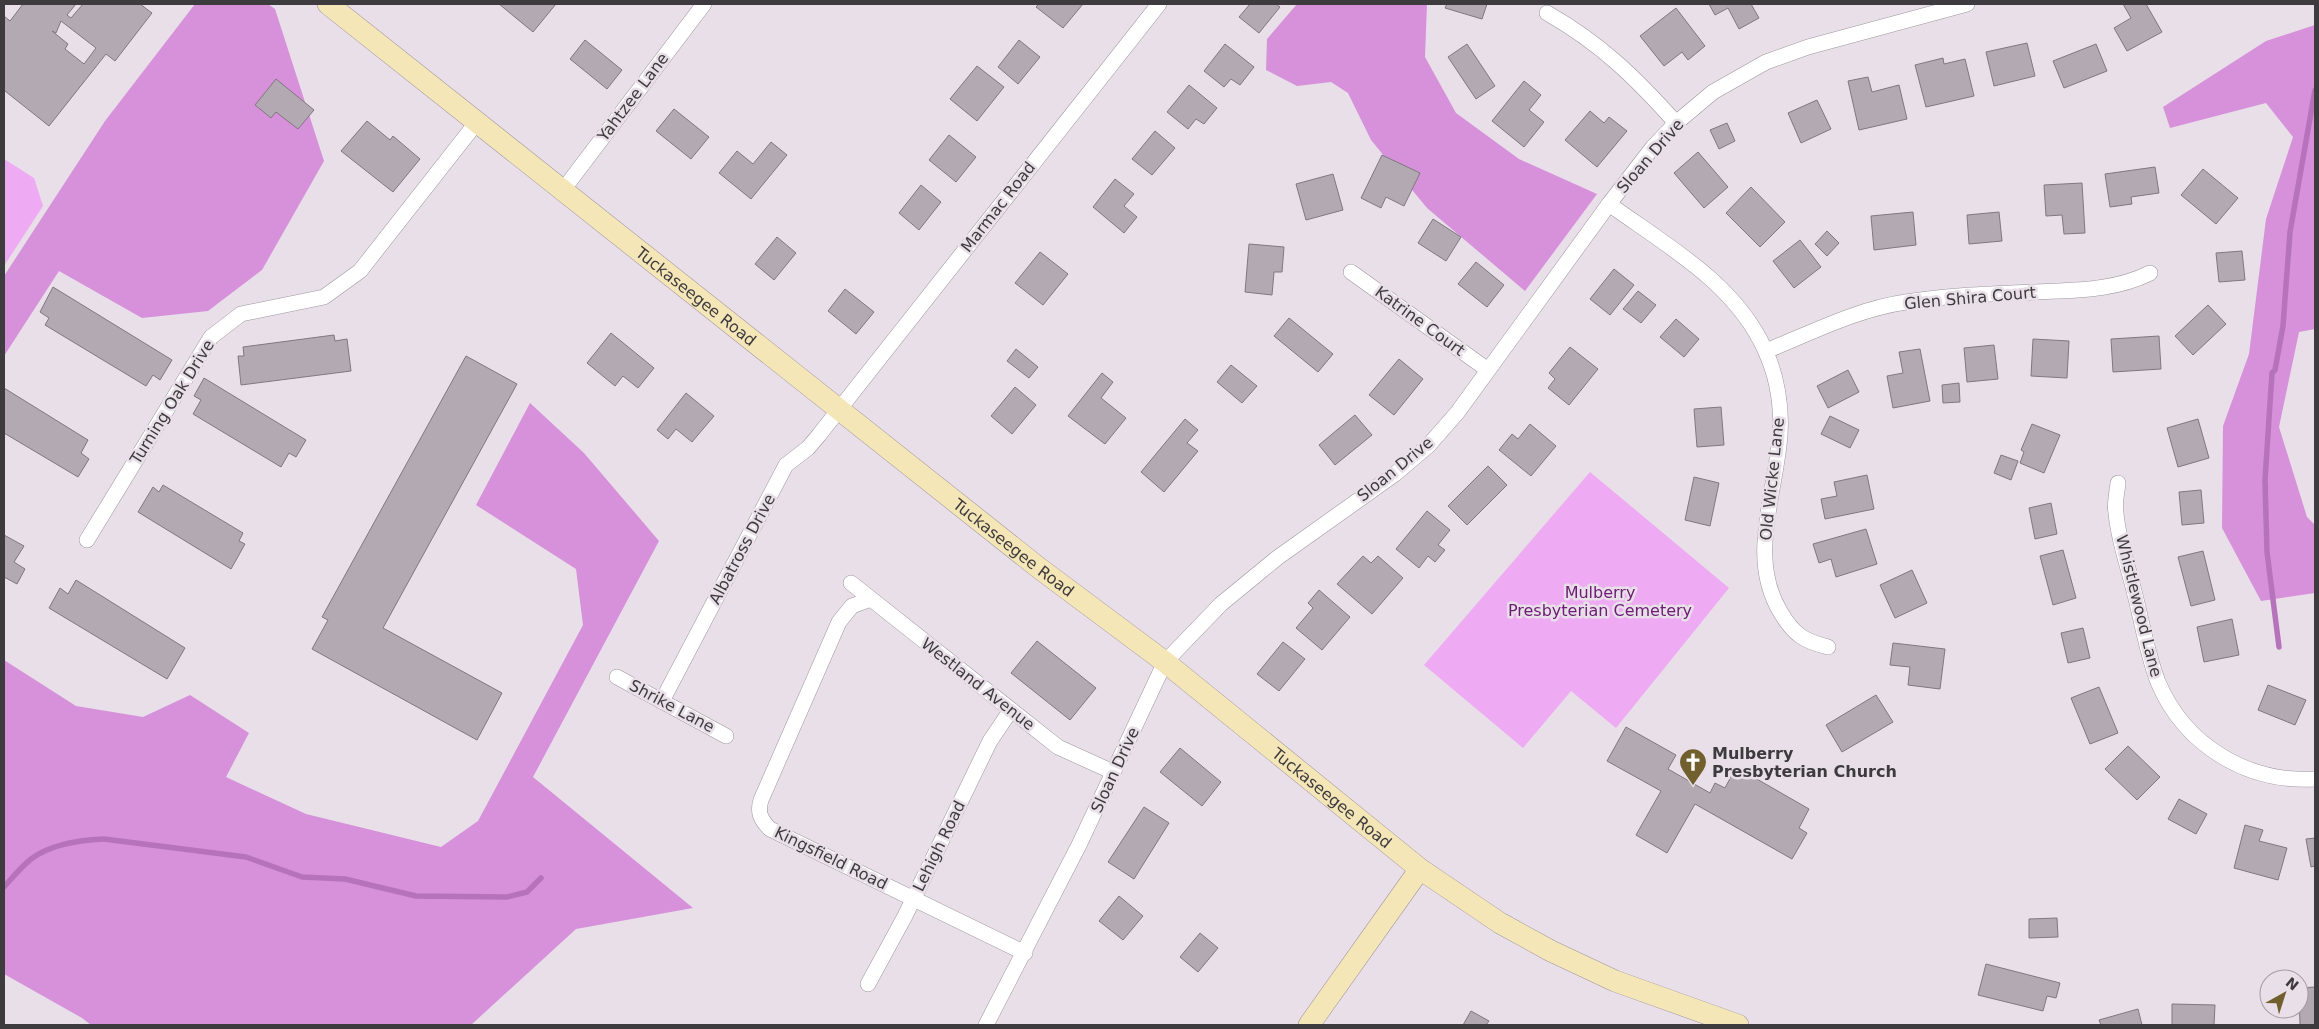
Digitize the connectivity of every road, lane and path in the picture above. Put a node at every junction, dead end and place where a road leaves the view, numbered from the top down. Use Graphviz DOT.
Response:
graph roads {
  1 [pos="328,4"];
  2 [pos="704,4"];
  3 [pos="1159,4"];
  4 [pos="1967,4"];
  5 [pos="1547,13"];
  6 [pos="477,122"];
  7 [pos="1676,123"];
  8 [pos="563,190"];
  9 [pos="1609,204"];
  10 [pos="1351,272"];
  11 [pos="2150,273"];
  12 [pos="1766,352"];
  13 [pos="1488,370"];
  14 [pos="838,409"];
  15 [pos="2118,483"];
  16 [pos="87,540"];
  17 [pos="851,583"];
  18 [pos="871,599"];
  19 [pos="1828,648"];
  20 [pos="1165,662"];
  21 [pos="617,677"];
  22 [pos="662,701"];
  23 [pos="1011,710"];
  24 [pos="726,736"];
  25 [pos="1114,772"];
  26 [pos="2315,779"];
  27 [pos="1420,869"];
  28 [pos="914,899"];
  29 [pos="1025,953"];
  30 [pos="868,984"];
  31 [pos="986,1025"];
  32 [pos="1309,1025"];
  33 [pos="1738,1025"];
  1 -- 6 [label="street, Tuckaseegee Road"];
  2 -- 8 [label="street, Yahtzee Lane"];
  3 -- 14 [label="street, Marmac Road"];
  4 -- 7 [label="street, Sloan Drive"];
  5 -- 7 [label="street"];
  6 -- 8 [label="street, Tuckaseegee Road"];
  6 -- 16 [label="street, Turning Oak Drive"];
  7 -- 9 [label="street, Sloan Drive"];
  8 -- 14 [label="street, Tuckaseegee Road"];
  9 -- 12 [label="street, Old Wicke Lane"];
  9 -- 13 [label="street, Sloan Drive"];
  10 -- 13 [label="street, Katrine Court"];
  11 -- 12 [label="street, Glen Shira Court"];
  12 -- 19 [label="street, Old Wicke Lane"];
  13 -- 20 [label="street, Sloan Drive"];
  14 -- 20 [label="street, Tuckaseegee Road"];
  14 -- 22 [label="street, Albatross Drive"];
  15 -- 26 [label="street, Whistlewood Lane"];
  17 -- 18 [label="street, Westland Avenue"];
  18 -- 23 [label="street, Westland Avenue"];
  18 -- 28 [label="street, Kingsfield Road"];
  20 -- 25 [label="street, Sloan Drive"];
  20 -- 27 [label="street, Tuckaseegee Road"];
  21 -- 22 [label="street, Shrike Lane"];
  22 -- 24 [label="street, Shrike Lane"];
  23 -- 25 [label="street, Westland Avenue"];
  23 -- 28 [label="street, Lehigh Road"];
  25 -- 29 [label="street, Sloan Drive"];
  27 -- 32 [label="street"];
  27 -- 33 [label="street, Tuckaseegee Road"];
  28 -- 29 [label="street, Kingsfield Road"];
  28 -- 30 [label="street, Lehigh Road"];
  29 -- 31 [label="street, Sloan Drive"];
}
